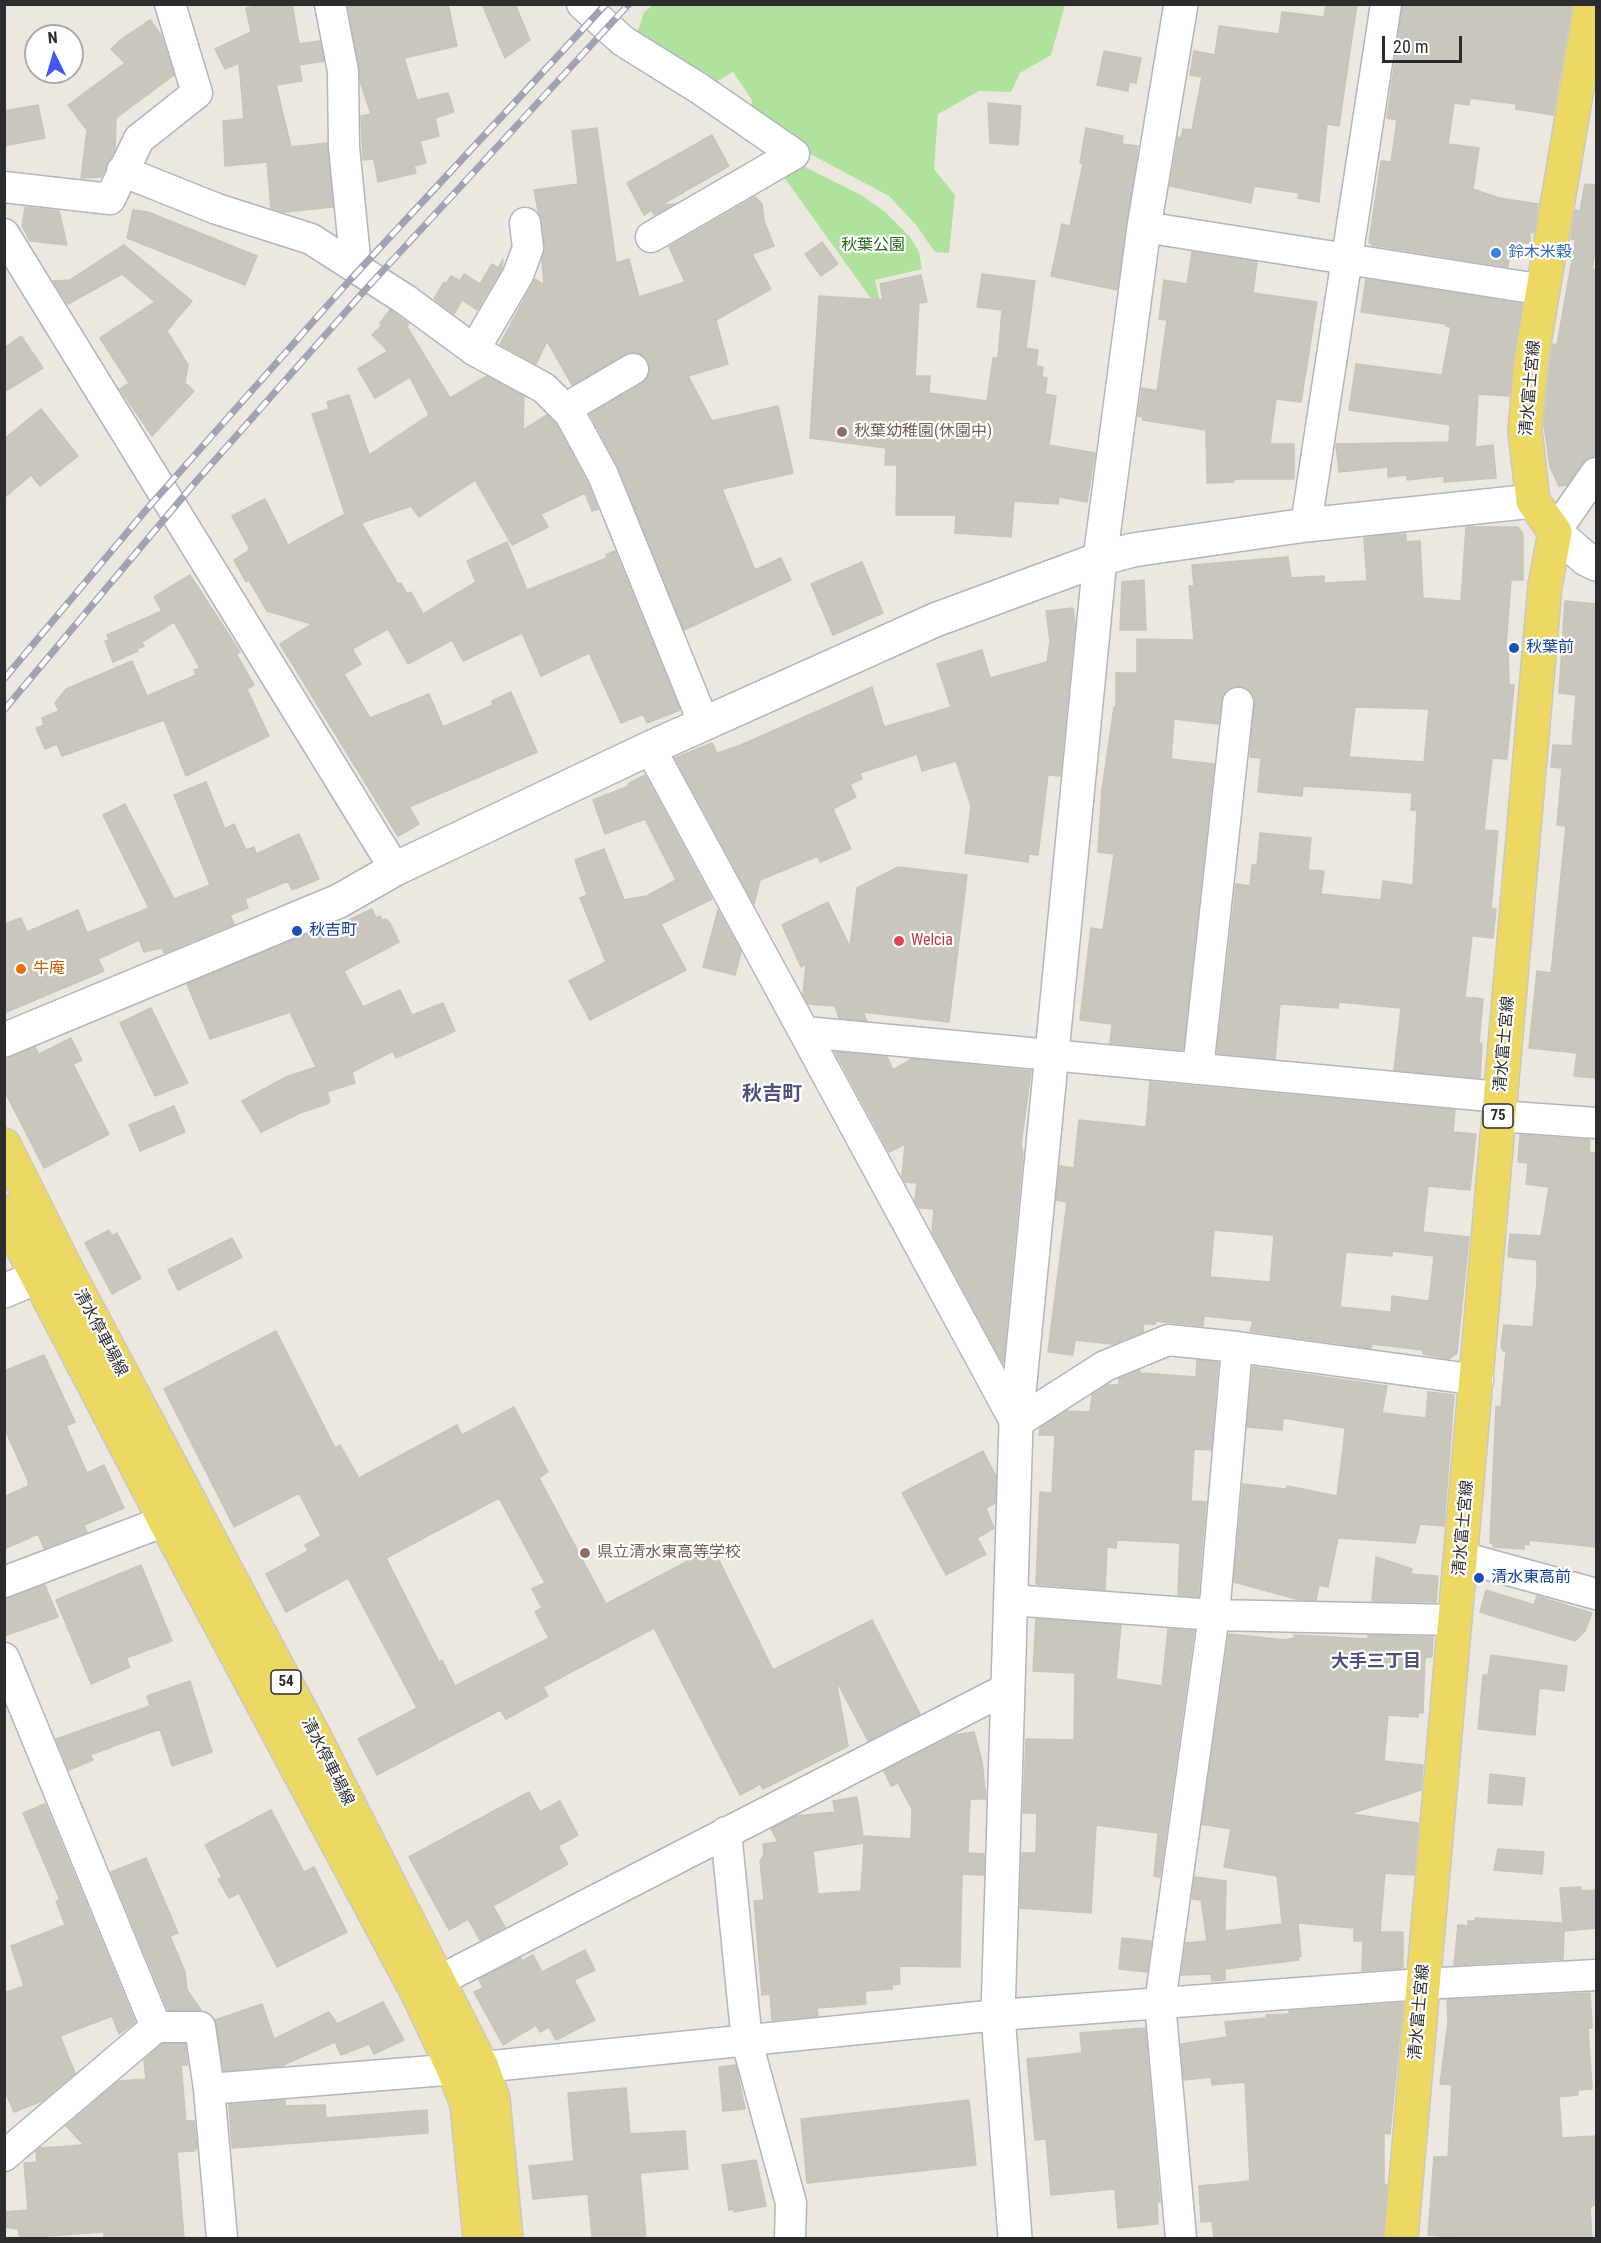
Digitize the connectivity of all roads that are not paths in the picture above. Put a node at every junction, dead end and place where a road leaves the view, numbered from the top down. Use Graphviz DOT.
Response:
graph roads {
  1 [pos="170,4"];
  2 [pos="330,4"];
  3 [pos="582,4"];
  4 [pos="1181,4"];
  5 [pos="1386,4"];
  6 [pos="1591,4"];
  7 [pos="122,171"];
  8 [pos="4,187"];
  9 [pos="525,223"];
  10 [pos="1144,227"];
  11 [pos="4,234"];
  12 [pos="651,237"];
  13 [pos="1349,258"];
  14 [pos="357,268"];
  15 [pos="1544,290"];
  16 [pos="474,350"];
  17 [pos="633,369"];
  18 [pos="565,409"];
  19 [pos="1596,472"];
  20 [pos="1533,501"];
  21 [pos="1306,525"];
  22 [pos="1555,531"];
  23 [pos="1100,559"];
  24 [pos="1596,564"];
  25 [pos="1238,703"];
  26 [pos="704,724"];
  27 [pos="650,748"];
  28 [pos="395,868"];
  29 [pos="805,1032"];
  30 [pos="4,1040"];
  31 [pos="1052,1056"];
  32 [pos="1198,1069"];
  33 [pos="1499,1106"];
  34 [pos="1596,1123"];
  35 [pos="4,1145"];
  36 [pos="4,1212"];
  37 [pos="50,1270"];
  38 [pos="4,1291"];
  39 [pos="1237,1347"];
  40 [pos="1478,1380"];
  41 [pos="1016,1423"];
  42 [pos="165,1521"];
  43 [pos="1461,1557"];
  44 [pos="4,1582"];
  45 [pos="1596,1594"];
  46 [pos="1011,1600"];
  47 [pos="1214,1615"];
  48 [pos="1456,1620"];
  49 [pos="4,1658"];
  50 [pos="1008,1688"];
  51 [pos="726,1832"];
  52 [pos="1596,1975"];
  53 [pos="1422,1984"];
  54 [pos="428,1986"];
  55 [pos="1160,2003"];
  56 [pos="998,2015"];
  57 [pos="156,2027"];
  58 [pos="747,2042"];
  59 [pos="467,2068"];
  60 [pos="209,2089"];
  61 [pos="4,2156"];
  62 [pos="222,2238"];
  63 [pos="480,2238"];
  64 [pos="506,2238"];
  65 [pos="790,2238"];
  66 [pos="1015,2238"];
  67 [pos="1181,2238"];
  68 [pos="1401,2238"];
  1 -- 7 [label="street"];
  2 -- 14 [label="street"];
  3 -- 12 [label="street"];
  4 -- 10 [label="street"];
  5 -- 13 [label="street"];
  6 -- 15 [label="main road, 清水富士宮線"];
  7 -- 8 [label="street"];
  7 -- 14 [label="street"];
  9 -- 16 [label="street"];
  10 -- 13 [label="street"];
  10 -- 23 [label="street"];
  11 -- 28 [label="street"];
  13 -- 15 [label="street"];
  13 -- 21 [label="street"];
  14 -- 16 [label="street"];
  15 -- 20 [label="main road, 清水富士宮線"];
  16 -- 18 [label="street"];
  17 -- 18 [label="street"];
  18 -- 26 [label="street"];
  19 -- 22 [label="street"];
  20 -- 21 [label="street"];
  20 -- 22 [label="main road, 清水富士宮線"];
  21 -- 23 [label="street"];
  22 -- 24 [label="street"];
  22 -- 33 [label="main road, 清水富士宮線 / 75"];
  23 -- 26 [label="street"];
  23 -- 31 [label="street"];
  25 -- 32 [label="street"];
  26 -- 27 [label="street"];
  27 -- 28 [label="street"];
  27 -- 29 [label="street"];
  28 -- 30 [label="street"];
  29 -- 31 [label="street"];
  29 -- 41 [label="street"];
  31 -- 32 [label="street"];
  31 -- 41 [label="street"];
  32 -- 33 [label="street"];
  33 -- 34 [label="street"];
  33 -- 40 [label="main road, 清水富士宮線 / 75"];
  35 -- 37 [label="main road, 清水停車場線 / 54"];
  36 -- 37 [label="main road, 清水停車場線 / 54"];
  37 -- 38 [label="street"];
  37 -- 42 [label="main road, 清水停車場線 / 54"];
  37 -- 54 [label="main road, 清水停車場線 / 54"];
  39 -- 40 [label="street"];
  39 -- 41 [label="street"];
  39 -- 47 [label="street"];
  40 -- 43 [label="main road, 清水富士宮線 / 75"];
  41 -- 46 [label="street"];
  42 -- 44 [label="street"];
  42 -- 54 [label="main road, 清水停車場線 / 54"];
  43 -- 45 [label="street"];
  43 -- 48 [label="main road, 清水富士宮線 / 75"];
  46 -- 47 [label="street"];
  46 -- 50 [label="street"];
  47 -- 48 [label="street"];
  47 -- 55 [label="street"];
  48 -- 53 [label="main road, 清水富士宮線 / 75"];
  49 -- 57 [label="street"];
  50 -- 51 [label="street"];
  50 -- 56 [label="street"];
  51 -- 54 [label="street"];
  51 -- 58 [label="street"];
  52 -- 53 [label="street"];
  53 -- 55 [label="street"];
  53 -- 68 [label="main road, 清水富士宮線 / 75"];
  54 -- 59 [label="main road, 清水停車場線 / 54"];
  55 -- 56 [label="street"];
  55 -- 67 [label="street"];
  56 -- 58 [label="street"];
  56 -- 66 [label="street"];
  57 -- 60 [label="street"];
  57 -- 61 [label="street"];
  58 -- 59 [label="street"];
  58 -- 65 [label="street"];
  59 -- 60 [label="street"];
  59 -- 63 [label="main road, 清水停車場線 / 54"];
  59 -- 64 [label="main road, 清水停車場線 / 54"];
  60 -- 62 [label="street"];
}
